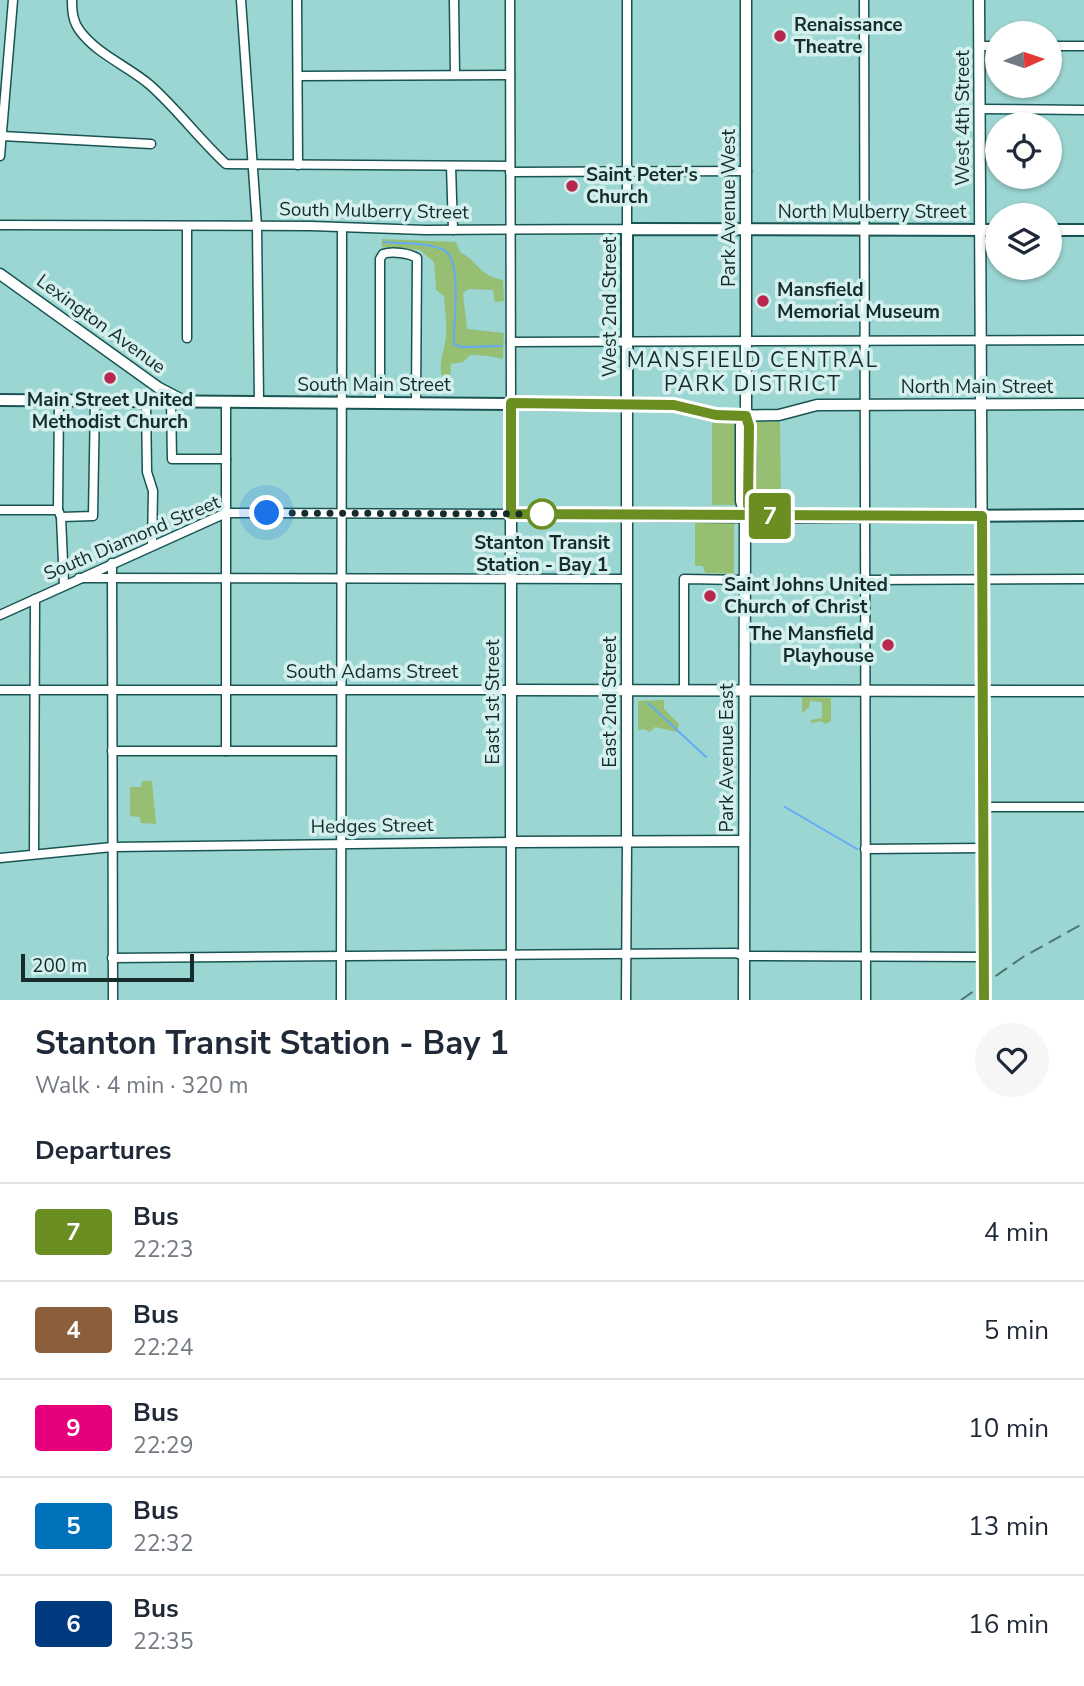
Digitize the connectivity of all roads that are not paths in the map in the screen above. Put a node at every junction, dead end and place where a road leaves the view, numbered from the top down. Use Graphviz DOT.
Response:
graph roads {
  1 [pos="13,0"];
  2 [pos="72,0"];
  3 [pos="241,0"];
  4 [pos="297,0"];
  5 [pos="454,0"];
  6 [pos="510,0"];
  7 [pos="627,0"];
  8 [pos="747,0"];
  9 [pos="864,0"];
  10 [pos="979,0"];
  11 [pos="1062,46"];
  12 [pos="1084,46"];
  13 [pos="980,47"];
  14 [pos="985,47"];
  15 [pos="455,75"];
  16 [pos="510,75"];
  17 [pos="298,76"];
  18 [pos="980,108"];
  19 [pos="1084,110"];
  20 [pos="2,136"];
  21 [pos="151,144"];
  22 [pos="0,156"];
  23 [pos="254,165"];
  24 [pos="298,166"];
  25 [pos="451,166"];
  26 [pos="510,169"];
  27 [pos="627,171"];
  28 [pos="747,171"];
  29 [pos="0,225"];
  30 [pos="187,226"];
  31 [pos="257,226"];
  32 [pos="342,228"];
  33 [pos="510,229"];
  34 [pos="627,229"];
  35 [pos="747,229"];
  36 [pos="453,230"];
  37 [pos="864,230"];
  38 [pos="981,230"];
  39 [pos="985,230"];
  40 [pos="1062,230"];
  41 [pos="1084,230"];
  42 [pos="0,274"];
  43 [pos="187,338"];
  44 [pos="627,341"];
  45 [pos="746,341"];
  46 [pos="864,341"];
  47 [pos="982,341"];
  48 [pos="1084,341"];
  49 [pos="511,342"];
  50 [pos="0,400"];
  51 [pos="59,400"];
  52 [pos="146,400"];
  53 [pos="177,400"];
  54 [pos="95,401"];
  55 [pos="226,401"];
  56 [pos="259,402"];
  57 [pos="416,402"];
  58 [pos="341,403"];
  59 [pos="380,403"];
  60 [pos="511,403"];
  61 [pos="1084,404"];
  62 [pos="627,405"];
  63 [pos="865,405"];
  64 [pos="982,405"];
  65 [pos="746,416"];
  66 [pos="226,459"];
  67 [pos="0,510"];
  68 [pos="226,513"];
  69 [pos="340,513"];
  70 [pos="60,514"];
  71 [pos="511,514"];
  72 [pos="627,515"];
  73 [pos="1084,515"];
  74 [pos="745,516"];
  75 [pos="864,516"];
  76 [pos="982,516"];
  77 [pos="152,545"];
  78 [pos="112,563"];
  79 [pos="79,578"];
  80 [pos="112,578"];
  81 [pos="226,578"];
  82 [pos="340,578"];
  83 [pos="511,579"];
  84 [pos="627,579"];
  85 [pos="1084,579"];
  86 [pos="745,580"];
  87 [pos="864,580"];
  88 [pos="983,580"];
  89 [pos="64,585"];
  90 [pos="35,599"];
  91 [pos="2,613"];
  92 [pos="340,688"];
  93 [pos="226,689"];
  94 [pos="0,690"];
  95 [pos="36,690"];
  96 [pos="112,690"];
  97 [pos="511,690"];
  98 [pos="627,690"];
  99 [pos="684,690"];
  100 [pos="864,690"];
  101 [pos="745,691"];
  102 [pos="983,691"];
  103 [pos="1084,691"];
  104 [pos="112,751"];
  105 [pos="226,751"];
  106 [pos="340,751"];
  107 [pos="983,807"];
  108 [pos="1084,807"];
  109 [pos="744,841"];
  110 [pos="511,842"];
  111 [pos="627,842"];
  112 [pos="340,844"];
  113 [pos="112,847"];
  114 [pos="984,848"];
  115 [pos="865,849"];
  116 [pos="34,854"];
  117 [pos="0,858"];
  118 [pos="626,953"];
  119 [pos="511,955"];
  120 [pos="341,956"];
  121 [pos="744,956"];
  122 [pos="865,956"];
  123 [pos="984,957"];
  124 [pos="112,958"];
  125 [pos="113,1000"];
  126 [pos="341,1000"];
  127 [pos="511,1000"];
  128 [pos="626,1000"];
  129 [pos="744,1000"];
  130 [pos="866,1000"];
  131 [pos="984,1000"];
  1 -- 20 [label="street"];
  2 -- 23 [label="street"];
  3 -- 23 [label="street"];
  4 -- 17 [label="street"];
  5 -- 15 [label="street"];
  6 -- 16 [label="street"];
  7 -- 27 [label="street, West 2nd Street"];
  8 -- 28 [label="main road, Park Avenue West"];
  9 -- 37 [label="street"];
  10 -- 13 [label="main road, West 4th Street"];
  11 -- 12 [label="street"];
  13 -- 14 [label="street"];
  13 -- 18 [label="main road, West 4th Street"];
  15 -- 16 [label="street"];
  15 -- 17 [label="street"];
  16 -- 26 [label="street"];
  17 -- 24 [label="street"];
  18 -- 19 [label="street"];
  18 -- 38 [label="main road, West 4th Street"];
  20 -- 21 [label="street"];
  20 -- 22 [label="street"];
  23 -- 24 [label="street"];
  23 -- 31 [label="street"];
  24 -- 25 [label="street"];
  25 -- 26 [label="street"];
  25 -- 36 [label="street"];
  26 -- 27 [label="street"];
  26 -- 33 [label="street"];
  27 -- 28 [label="street"];
  27 -- 34 [label="street, West 2nd Street"];
  28 -- 35 [label="main road, Park Avenue West"];
  29 -- 30 [label="street, South Mulberry Street"];
  30 -- 31 [label="street, South Mulberry Street"];
  30 -- 43 [label="street"];
  31 -- 32 [label="street, South Mulberry Street"];
  31 -- 56 [label="street"];
  32 -- 36 [label="street, South Mulberry Street"];
  32 -- 58 [label="street"];
  33 -- 34 [label="street, South Mulberry Street"];
  33 -- 36 [label="street, South Mulberry Street"];
  33 -- 49 [label="street"];
  34 -- 35 [label="highway, South Mulberry Street"];
  34 -- 44 [label="highway, West 2nd Street"];
  35 -- 37 [label="highway, North Mulberry Street"];
  35 -- 45 [label="main road, Park Avenue West"];
  37 -- 38 [label="highway, North Mulberry Street"];
  37 -- 46 [label="street"];
  38 -- 39 [label="highway, North Mulberry Street"];
  38 -- 47 [label="main road, West 4th Street"];
  40 -- 41 [label="highway"];
  42 -- 53 [label="main road, Lexington Avenue"];
  44 -- 45 [label="street"];
  44 -- 49 [label="street"];
  44 -- 62 [label="highway, West 2nd Street"];
  45 -- 46 [label="street"];
  45 -- 65 [label="main road, Park Avenue West"];
  46 -- 47 [label="street"];
  46 -- 63 [label="street"];
  47 -- 48 [label="street"];
  47 -- 64 [label="main road, West 4th Street"];
  49 -- 60 [label="street"];
  50 -- 51 [label="highway, South Main Street"];
  51 -- 54 [label="highway, South Main Street"];
  51 -- 70 [label="street"];
  52 -- 53 [label="highway, South Main Street"];
  52 -- 54 [label="highway, South Main Street"];
  52 -- 77 [label="street"];
  53 -- 55 [label="highway, South Main Street"];
  53 -- 66 [label="street"];
  54 -- 70 [label="street"];
  55 -- 56 [label="highway, South Main Street"];
  55 -- 66 [label="street"];
  56 -- 58 [label="highway, South Main Street"];
  57 -- 59 [label="highway, South Main Street"];
  57 -- 59 [label="street"];
  57 -- 60 [label="highway, South Main Street"];
  58 -- 59 [label="highway, South Main Street"];
  58 -- 69 [label="street"];
  60 -- 62 [label="highway, South Main Street"];
  60 -- 71 [label="highway, East 1st Street"];
  61 -- 64 [label="main road, North Main Street"];
  62 -- 65 [label="main road, South Main Street"];
  62 -- 72 [label="main road, East 2nd Street"];
  63 -- 64 [label="main road, North Main Street"];
  63 -- 65 [label="main road, North Main Street"];
  63 -- 75 [label="street"];
  64 -- 76 [label="main road, West 4th Street"];
  65 -- 74 [label="main road, Park Avenue East"];
  66 -- 68 [label="street"];
  67 -- 70 [label="street"];
  68 -- 69 [label="street, South Diamond Street"];
  68 -- 77 [label="street, South Diamond Street"];
  68 -- 81 [label="street"];
  69 -- 71 [label="street, South Diamond Street"];
  69 -- 82 [label="street"];
  70 -- 89 [label="street"];
  71 -- 72 [label="highway, South Diamond Street"];
  71 -- 83 [label="main road, East 1st Street"];
  72 -- 74 [label="highway, South Diamond Street"];
  72 -- 84 [label="main road, East 2nd Street"];
  73 -- 76 [label="highway, South Diamond Street"];
  74 -- 75 [label="highway, South Diamond Street"];
  74 -- 86 [label="main road, Park Avenue East"];
  75 -- 76 [label="highway, South Diamond Street"];
  75 -- 87 [label="street"];
  76 -- 88 [label="main road, West 4th Street"];
  77 -- 78 [label="street, South Diamond Street"];
  78 -- 79 [label="street, South Diamond Street"];
  78 -- 80 [label="street"];
  79 -- 80 [label="street"];
  79 -- 89 [label="street, South Diamond Street"];
  80 -- 81 [label="street"];
  80 -- 96 [label="street"];
  81 -- 82 [label="street"];
  81 -- 93 [label="street"];
  82 -- 83 [label="street"];
  82 -- 92 [label="street"];
  83 -- 84 [label="street"];
  83 -- 97 [label="main road, East 1st Street"];
  84 -- 98 [label="main road, East 2nd Street"];
  85 -- 88 [label="street"];
  86 -- 99 [label="street"];
  86 -- 101 [label="main road, Park Avenue East"];
  87 -- 88 [label="street"];
  87 -- 100 [label="street"];
  88 -- 102 [label="main road, West 4th Street"];
  89 -- 90 [label="street, South Diamond Street"];
  90 -- 91 [label="street, South Diamond Street"];
  90 -- 95 [label="street"];
  92 -- 93 [label="street, South Adams Street"];
  92 -- 97 [label="street, South Adams Street"];
  92 -- 106 [label="street"];
  93 -- 96 [label="street, South Adams Street"];
  93 -- 105 [label="street"];
  94 -- 95 [label="street, South Adams Street"];
  95 -- 96 [label="street, South Adams Street"];
  95 -- 116 [label="street"];
  96 -- 104 [label="street"];
  97 -- 98 [label="main road, South Adams Street"];
  97 -- 110 [label="main road, East 1st Street"];
  98 -- 99 [label="main road, South Adams Street"];
  98 -- 111 [label="main road, East 2nd Street"];
  99 -- 101 [label="main road, South Adams Street"];
  100 -- 101 [label="main road, South Adams Street"];
  100 -- 102 [label="main road, South Adams Street"];
  100 -- 115 [label="street"];
  101 -- 109 [label="main road, Park Avenue East"];
  102 -- 103 [label="main road, South Adams Street"];
  102 -- 107 [label="main road, West 4th Street"];
  104 -- 105 [label="street"];
  104 -- 113 [label="street"];
  105 -- 106 [label="street"];
  106 -- 112 [label="street"];
  107 -- 108 [label="street"];
  107 -- 114 [label="main road, West 4th Street"];
  109 -- 111 [label="main road, Hedges Street"];
  109 -- 121 [label="main road, Park Avenue East"];
  110 -- 111 [label="main road, Hedges Street"];
  110 -- 112 [label="street, Hedges Street"];
  110 -- 119 [label="street, East 1st Street"];
  111 -- 118 [label="street, East 2nd Street"];
  112 -- 113 [label="street, Hedges Street"];
  112 -- 120 [label="street"];
  113 -- 116 [label="street, Hedges Street"];
  113 -- 124 [label="street"];
  114 -- 115 [label="street"];
  114 -- 123 [label="main road, West 4th Street"];
  115 -- 122 [label="street"];
  116 -- 117 [label="street, Hedges Street"];
  118 -- 119 [label="street"];
  118 -- 121 [label="street"];
  118 -- 128 [label="street, East 2nd Street"];
  119 -- 120 [label="street"];
  119 -- 127 [label="street, East 1st Street"];
  120 -- 124 [label="street"];
  120 -- 126 [label="street"];
  121 -- 122 [label="street"];
  121 -- 129 [label="main road, Park Avenue East"];
  122 -- 123 [label="street"];
  122 -- 130 [label="street"];
  123 -- 131 [label="main road, West 4th Street"];
  124 -- 125 [label="street"];
}
